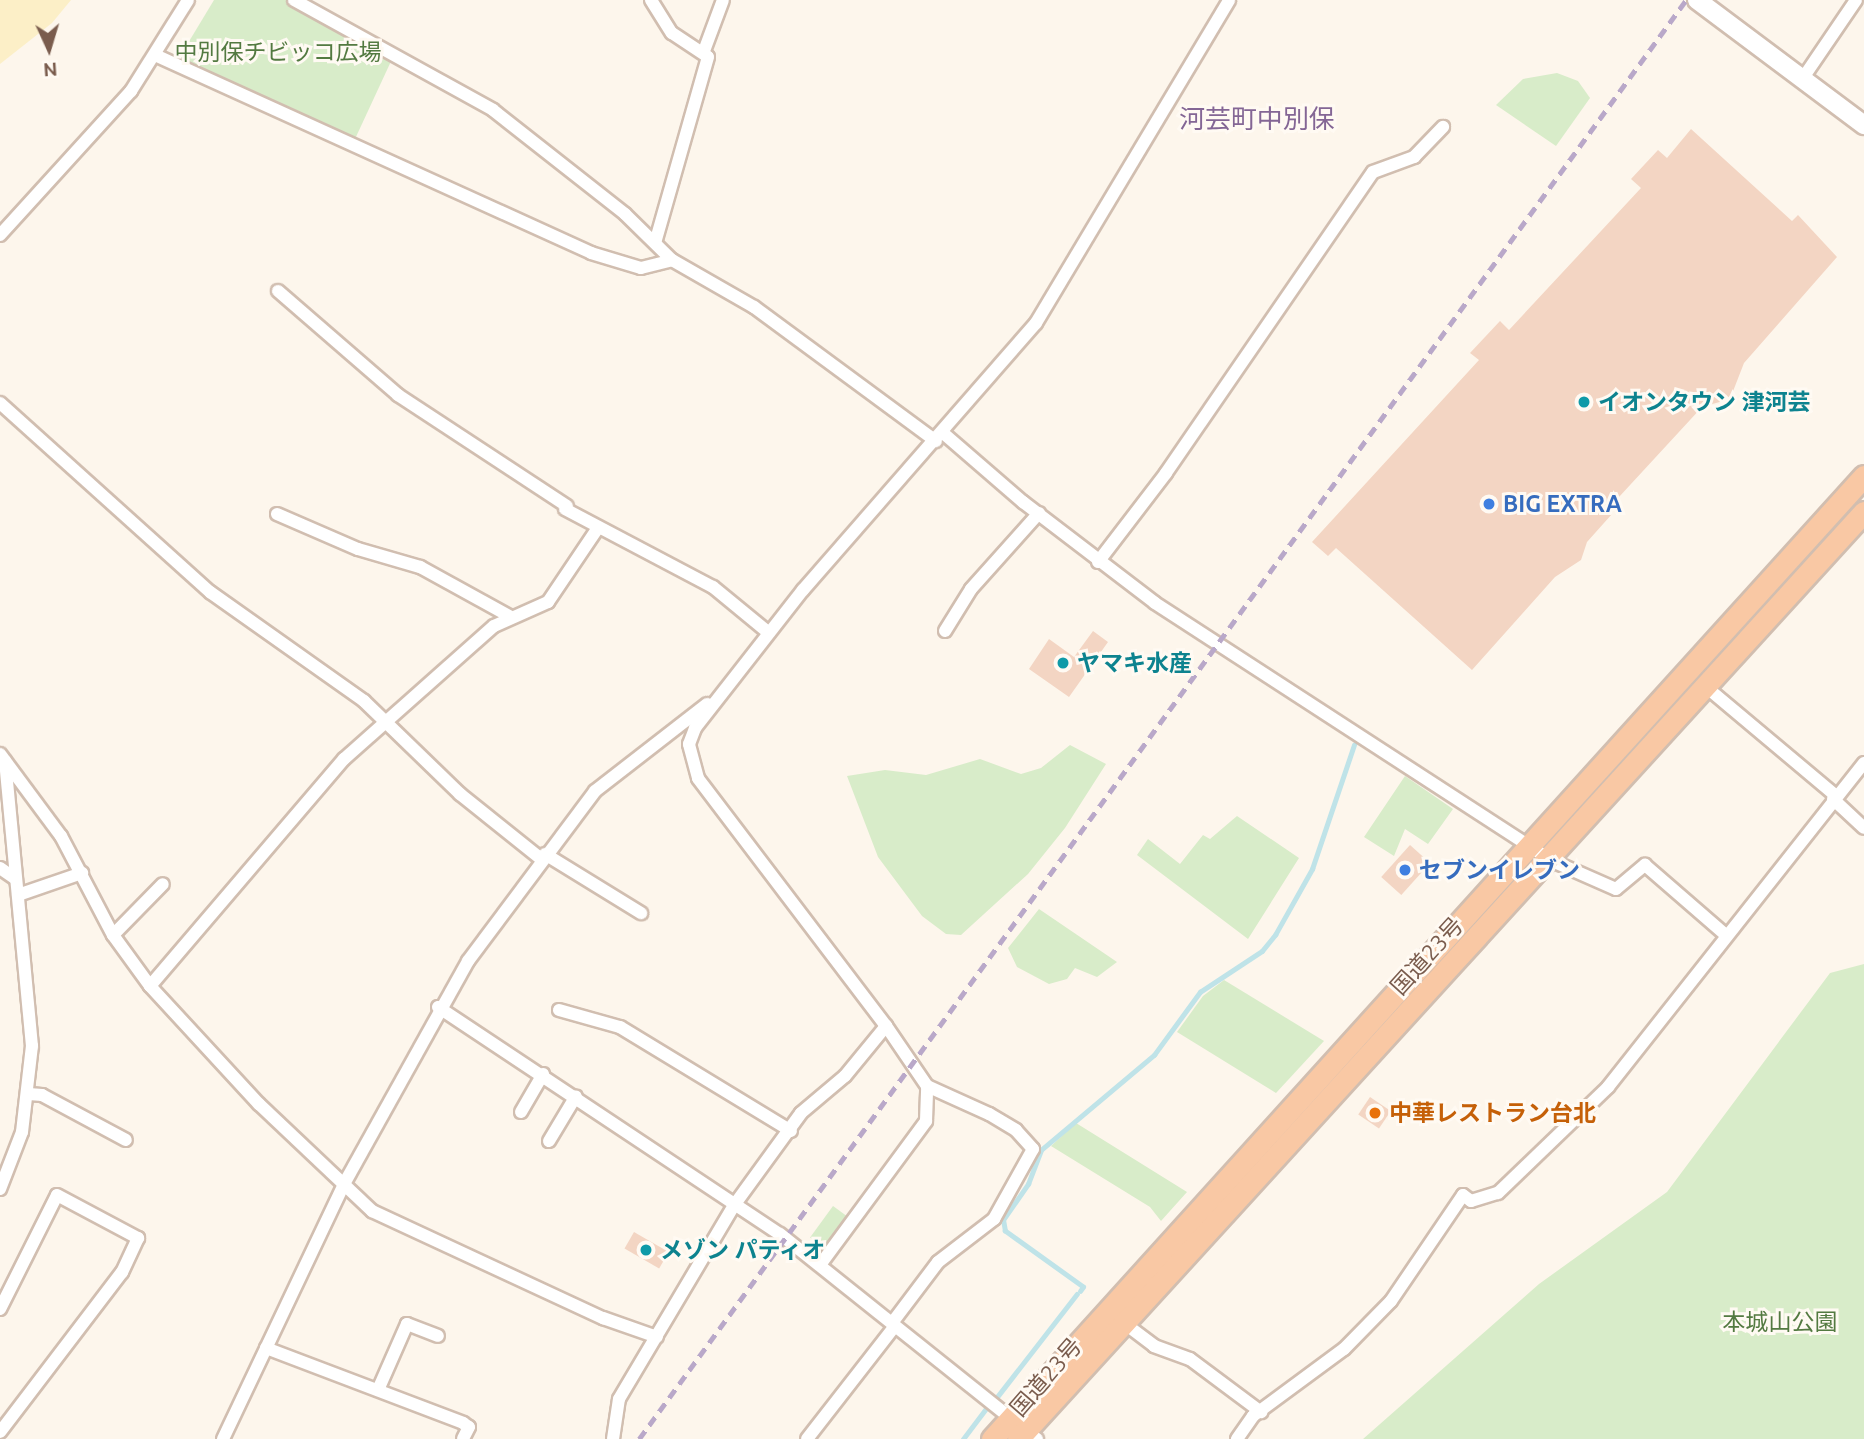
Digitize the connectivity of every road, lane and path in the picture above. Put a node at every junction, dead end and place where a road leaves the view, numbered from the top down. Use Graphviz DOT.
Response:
graph roads {
  1 [pos="188,0"];
  2 [pos="294,0"];
  3 [pos="651,0"];
  4 [pos="723,0"];
  5 [pos="1229,0"];
  6 [pos="1697,0"];
  7 [pos="1856,0"];
  8 [pos="318,6"];
  9 [pos="704,51"];
  10 [pos="155,55"];
  11 [pos="1803,78"];
  12 [pos="1864,125"];
  13 [pos="1443,127"];
  14 [pos="0,234"];
  15 [pos="655,243"];
  16 [pos="672,260"];
  17 [pos="278,291"];
  18 [pos="0,402"];
  19 [pos="940,437"];
  20 [pos="1864,476"];
  21 [pos="1864,512"];
  22 [pos="1039,513"];
  23 [pos="277,514"];
  24 [pos="598,528"];
  25 [pos="1098,562"];
  26 [pos="509,616"];
  27 [pos="944,631"];
  28 [pos="769,633"];
  29 [pos="1705,686"];
  30 [pos="716,697"];
  31 [pos="388,723"];
  32 [pos="3,757"];
  33 [pos="1864,763"];
  34 [pos="1835,798"];
  35 [pos="1864,828"];
  36 [pos="1528,846"];
  37 [pos="543,857"];
  38 [pos="1550,860"];
  39 [pos="0,868"];
  40 [pos="82,873"];
  41 [pos="16,879"];
  42 [pos="163,884"];
  43 [pos="18,895"];
  44 [pos="641,913"];
  45 [pos="113,935"];
  46 [pos="1727,936"];
  47 [pos="150,986"];
  48 [pos="438,1007"];
  49 [pos="559,1010"];
  50 [pos="886,1026"];
  51 [pos="543,1074"];
  52 [pos="927,1086"];
  53 [pos="29,1094"];
  54 [pos="576,1096"];
  55 [pos="520,1112"];
  56 [pos="791,1131"];
  57 [pos="127,1140"];
  58 [pos="549,1141"];
  59 [pos="344,1184"];
  60 [pos="0,1189"];
  61 [pos="735,1204"];
  62 [pos="820,1265"];
  63 [pos="0,1309"];
  64 [pos="1124,1323"];
  65 [pos="893,1324"];
  66 [pos="438,1336"];
  67 [pos="657,1337"];
  68 [pos="266,1348"];
  69 [pos="378,1390"];
  70 [pos="1261,1412"];
  71 [pos="1022,1431"];
  72 [pos="0,1432"];
  73 [pos="223,1439"];
  74 [pos="463,1439"];
  75 [pos="613,1439"];
  76 [pos="807,1439"];
  77 [pos="992,1439"];
  78 [pos="1237,1439"];
  1 -- 10 [label="street"];
  2 -- 8 [label="street"];
  3 -- 9 [label="street"];
  4 -- 9 [label="street"];
  5 -- 19 [label="street"];
  6 -- 11 [label="main road"];
  7 -- 11 [label="street"];
  8 -- 15 [label="street"];
  9 -- 15 [label="street"];
  10 -- 14 [label="street"];
  10 -- 16 [label="street"];
  11 -- 12 [label="main road"];
  13 -- 25 [label="street"];
  15 -- 16 [label="street"];
  16 -- 19 [label="street"];
  17 -- 24 [label="street"];
  18 -- 31 [label="street"];
  19 -- 22 [label="street"];
  19 -- 28 [label="street"];
  20 -- 36 [label="highway, 国道23号"];
  21 -- 29 [label="highway, 国道23号"];
  22 -- 25 [label="street"];
  22 -- 27 [label="street"];
  23 -- 26 [label="street"];
  24 -- 26 [label="street"];
  24 -- 28 [label="street"];
  25 -- 36 [label="street"];
  26 -- 31 [label="street"];
  28 -- 30 [label="street"];
  29 -- 34 [label="street"];
  29 -- 38 [label="highway, 国道23号"];
  30 -- 37 [label="street"];
  30 -- 50 [label="street"];
  31 -- 37 [label="street"];
  31 -- 47 [label="street"];
  32 -- 40 [label="street"];
  32 -- 41 [label="street"];
  33 -- 34 [label="street"];
  34 -- 35 [label="street"];
  34 -- 46 [label="street"];
  36 -- 38 [label="street"];
  36 -- 71 [label="highway, 国道23号"];
  37 -- 44 [label="street"];
  37 -- 48 [label="street"];
  38 -- 46 [label="street"];
  38 -- 64 [label="highway, 国道23号"];
  39 -- 41 [label="street"];
  40 -- 43 [label="street"];
  40 -- 45 [label="street"];
  41 -- 43 [label="street"];
  42 -- 45 [label="street"];
  43 -- 53 [label="street"];
  45 -- 47 [label="street"];
  46 -- 70 [label="street"];
  47 -- 59 [label="street"];
  48 -- 51 [label="street"];
  48 -- 59 [label="street"];
  49 -- 56 [label="street"];
  50 -- 52 [label="street"];
  50 -- 56 [label="street"];
  51 -- 54 [label="street"];
  51 -- 55 [label="street"];
  52 -- 62 [label="street"];
  52 -- 65 [label="street"];
  53 -- 57 [label="street"];
  53 -- 60 [label="street"];
  54 -- 58 [label="street"];
  54 -- 61 [label="street"];
  56 -- 61 [label="street"];
  59 -- 67 [label="street"];
  59 -- 68 [label="street"];
  61 -- 62 [label="street"];
  61 -- 67 [label="street"];
  62 -- 65 [label="street"];
  63 -- 72 [label="street"];
  64 -- 70 [label="street"];
  64 -- 71 [label="highway, 国道23号"];
  65 -- 71 [label="street"];
  65 -- 76 [label="street"];
  66 -- 69 [label="street"];
  67 -- 75 [label="street"];
  68 -- 69 [label="street"];
  68 -- 73 [label="street"];
  69 -- 74 [label="street"];
  70 -- 78 [label="street"];
  71 -- 77 [label="highway, 国道23号"];
}
